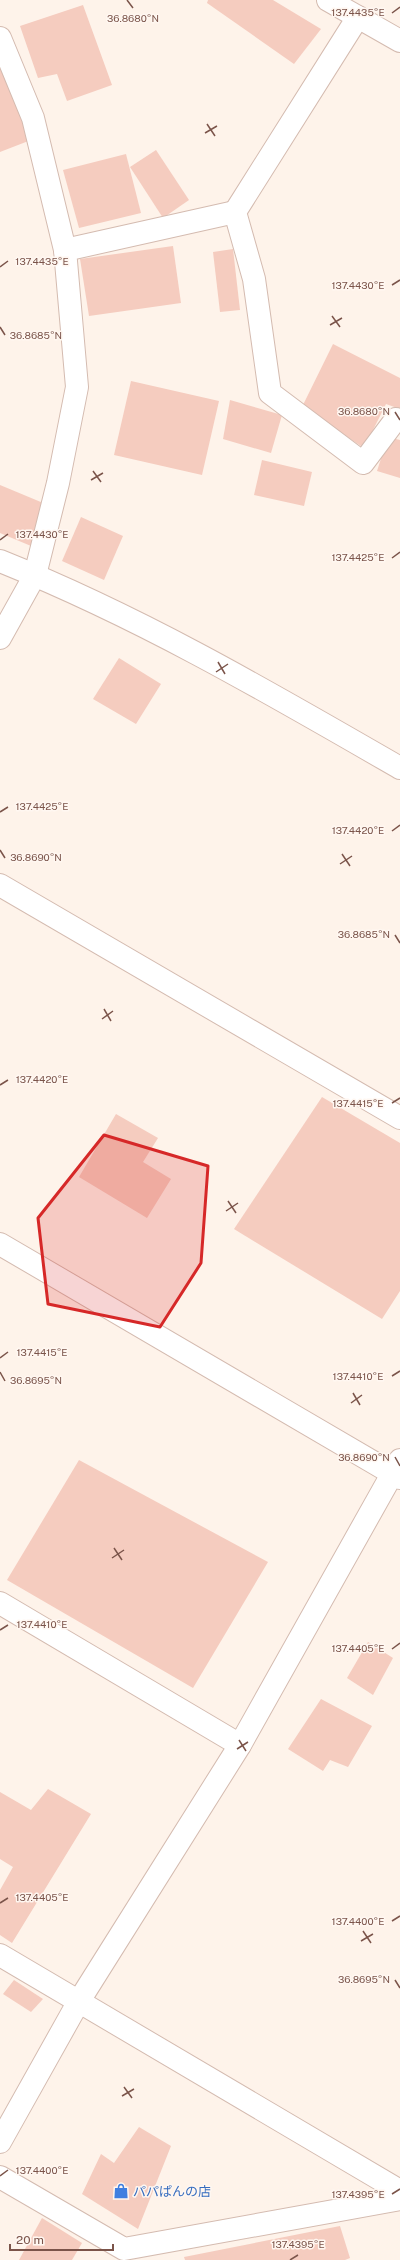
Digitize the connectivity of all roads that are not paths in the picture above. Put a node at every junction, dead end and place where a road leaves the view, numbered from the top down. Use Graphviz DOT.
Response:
graph roads {
  1 [pos="328,0"];
  2 [pos="358,17"];
  3 [pos="0,38"];
  4 [pos="400,41"];
  5 [pos="235,212"];
  6 [pos="65,250"];
  7 [pos="400,420"];
  8 [pos="0,561"];
  9 [pos="35,575"];
  10 [pos="0,638"];
  11 [pos="400,768"];
  12 [pos="0,885"];
  13 [pos="400,1118"];
  14 [pos="0,1244"];
  15 [pos="397,1470"];
  16 [pos="0,1602"];
  17 [pos="240,1745"];
  18 [pos="0,1955"];
  19 [pos="79,2001"];
  20 [pos="0,2142"];
  21 [pos="0,2177"];
  22 [pos="400,2191"];
  23 [pos="400,2199"];
  1 -- 2 [label="street"];
  2 -- 4 [label="street"];
  2 -- 5 [label="street"];
  3 -- 6 [label="street"];
  5 -- 6 [label="street"];
  5 -- 7 [label="street"];
  6 -- 9 [label="street"];
  8 -- 9 [label="street"];
  9 -- 10 [label="street"];
  9 -- 11 [label="street"];
  12 -- 13 [label="street"];
  14 -- 15 [label="street"];
  15 -- 17 [label="street"];
  16 -- 17 [label="street"];
  17 -- 19 [label="street"];
  18 -- 19 [label="street"];
  19 -- 20 [label="street"];
  19 -- 22 [label="street"];
  21 -- 23 [label="street"];
}
